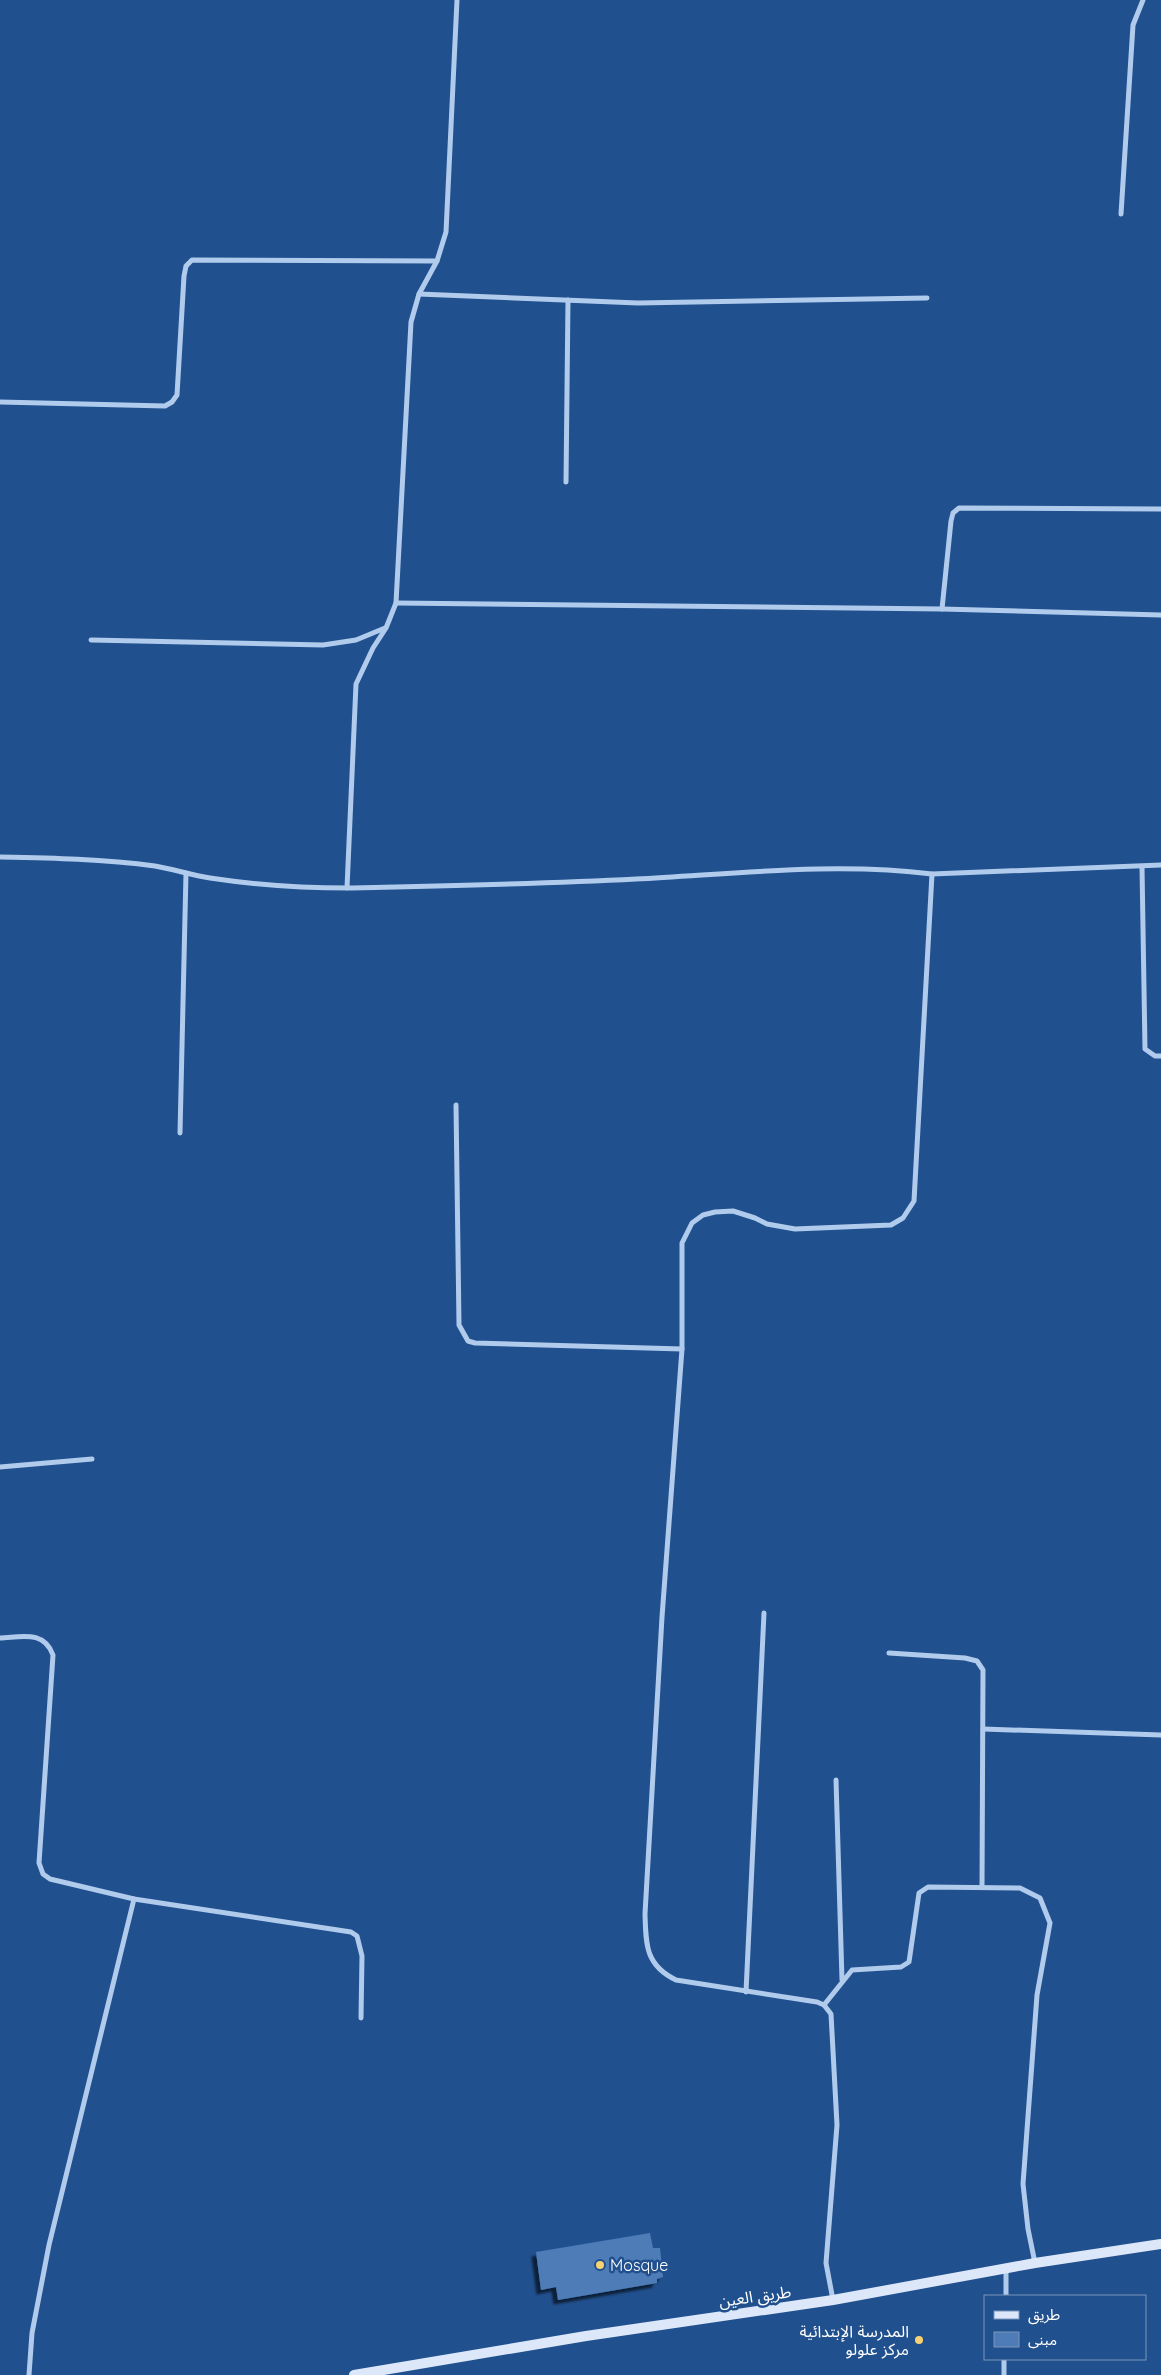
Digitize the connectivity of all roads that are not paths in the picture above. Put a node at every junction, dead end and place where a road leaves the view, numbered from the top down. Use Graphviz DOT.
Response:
graph roads {
  1 [pos="457,0"];
  2 [pos="1143,0"];
  3 [pos="1121,214"];
  4 [pos="437,261"];
  5 [pos="419,294"];
  6 [pos="927,298"];
  7 [pos="568,300"];
  8 [pos="0,402"];
  9 [pos="566,482"];
  10 [pos="1161,509"];
  11 [pos="396,603"];
  12 [pos="942,609"];
  13 [pos="1161,615"];
  14 [pos="386,628"];
  15 [pos="91,640"];
  16 [pos="0,857"];
  17 [pos="1161,865"];
  18 [pos="1142,866"];
  19 [pos="186,873"];
  20 [pos="932,874"];
  21 [pos="348,888"];
  22 [pos="1161,1056"];
  23 [pos="456,1105"];
  24 [pos="180,1133"];
  25 [pos="682,1349"];
  26 [pos="92,1459"];
  27 [pos="0,1467"];
  28 [pos="764,1614"];
  29 [pos="0,1638"];
  30 [pos="889,1653"];
  31 [pos="983,1729"];
  32 [pos="1161,1735"];
  33 [pos="836,1780"];
  34 [pos="982,1887"];
  35 [pos="134,1899"];
  36 [pos="842,1980"];
  37 [pos="746,1992"];
  38 [pos="824,2005"];
  39 [pos="361,2018"];
  40 [pos="1161,2244"];
  41 [pos="1035,2263"];
  42 [pos="1006,2268"];
  43 [pos="1006,2295"];
  44 [pos="833,2300"];
  45 [pos="1004,2360"];
  46 [pos="29,2375"];
  47 [pos="354,2375"];
  48 [pos="1004,2375"];
  1 -- 4 [label="street"];
  2 -- 3 [label="street"];
  4 -- 5 [label="street"];
  4 -- 8 [label="street"];
  5 -- 7 [label="street"];
  5 -- 11 [label="street"];
  6 -- 7 [label="street"];
  7 -- 9 [label="street"];
  10 -- 12 [label="street"];
  11 -- 12 [label="street"];
  11 -- 14 [label="street"];
  12 -- 13 [label="street"];
  14 -- 15 [label="street"];
  14 -- 21 [label="street"];
  16 -- 19 [label="street"];
  17 -- 18 [label="street"];
  18 -- 20 [label="street"];
  18 -- 22 [label="street"];
  19 -- 21 [label="street"];
  19 -- 24 [label="street"];
  20 -- 21 [label="street"];
  20 -- 25 [label="street"];
  23 -- 25 [label="street"];
  25 -- 37 [label="street"];
  26 -- 27 [label="street"];
  28 -- 37 [label="street"];
  29 -- 35 [label="street"];
  30 -- 31 [label="street"];
  31 -- 32 [label="street"];
  31 -- 34 [label="street"];
  33 -- 36 [label="street"];
  34 -- 36 [label="street"];
  34 -- 41 [label="street"];
  35 -- 39 [label="street"];
  35 -- 46 [label="street"];
  36 -- 38 [label="street"];
  37 -- 38 [label="street"];
  38 -- 44 [label="street"];
  40 -- 41 [label="main road, طريق العين"];
  41 -- 42 [label="main road, طريق العين"];
  42 -- 43 [label="street"];
  42 -- 44 [label="main road, طريق العين"];
  44 -- 47 [label="main road, طريق العين"];
  45 -- 48 [label="street"];
}
